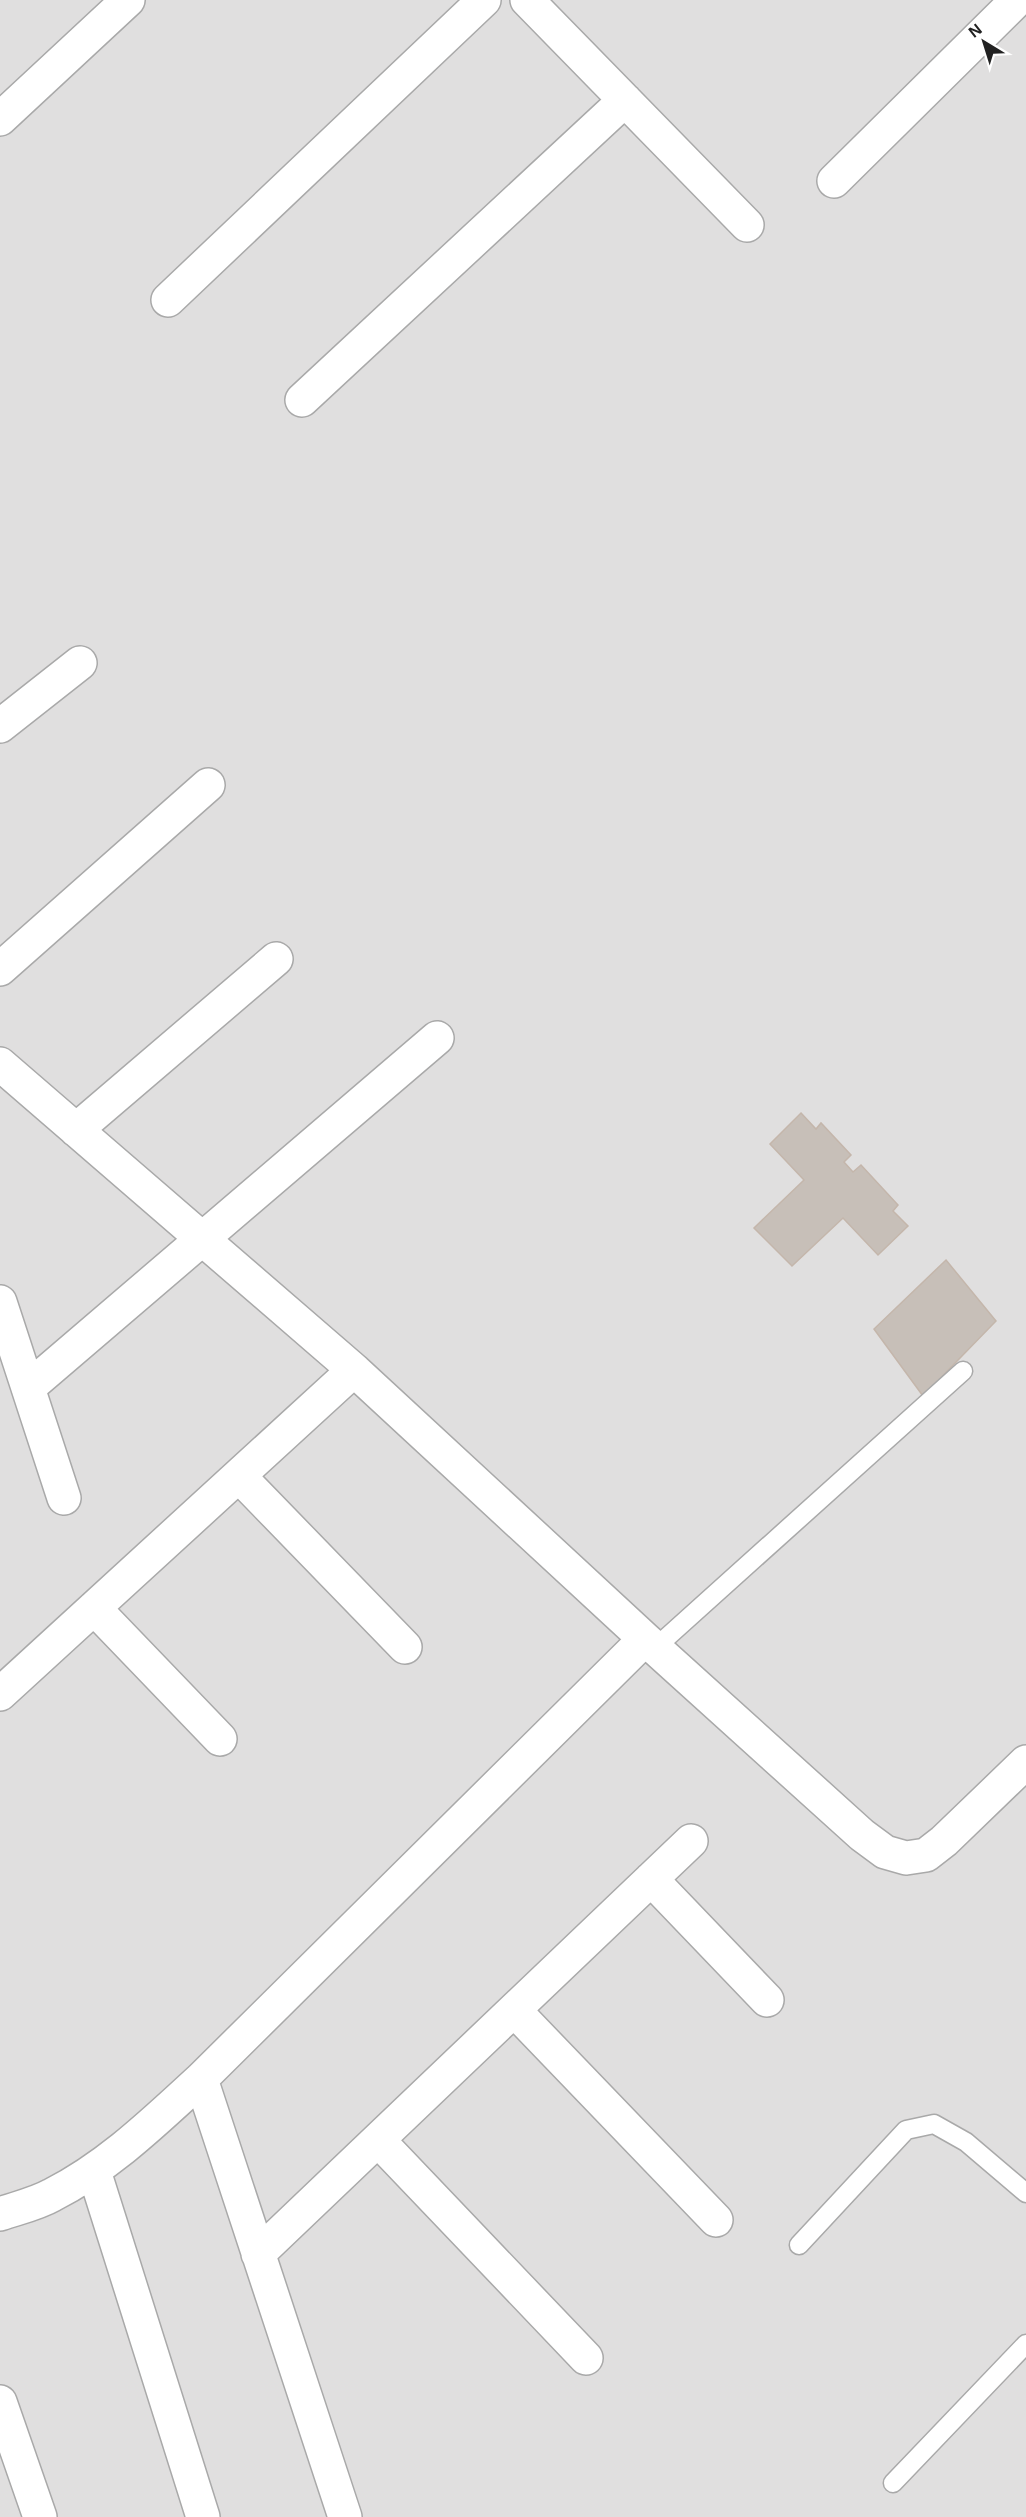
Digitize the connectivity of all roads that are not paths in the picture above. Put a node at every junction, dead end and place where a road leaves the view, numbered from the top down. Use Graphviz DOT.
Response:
graph roads {
  1 [pos="128,0"];
  2 [pos="484,0"];
  3 [pos="526,0"];
  4 [pos="1017,0"];
  5 [pos="625,100"];
  6 [pos="0,119"];
  7 [pos="834,181"];
  8 [pos="747,225"];
  9 [pos="168,300"];
  10 [pos="302,400"];
  11 [pos="80,663"];
  12 [pos="0,726"];
  13 [pos="208,785"];
  14 [pos="276,959"];
  15 [pos="0,969"];
  16 [pos="437,1038"];
  17 [pos="0,1064"];
  18 [pos="76,1130"];
  19 [pos="201,1238"];
  20 [pos="0,1302"];
  21 [pos="354,1370"];
  22 [pos="963,1371"];
  23 [pos="28,1388"];
  24 [pos="239,1476"];
  25 [pos="64,1498"];
  26 [pos="94,1608"];
  27 [pos="650,1643"];
  28 [pos="405,1647"];
  29 [pos="0,1694"];
  30 [pos="220,1738"];
  31 [pos="1026,1762"];
  32 [pos="691,1841"];
  33 [pos="651,1879"];
  34 [pos="767,2000"];
  35 [pos="514,2010"];
  36 [pos="201,2079"];
  37 [pos="378,2140"];
  38 [pos="94,2171"];
  39 [pos="1026,2193"];
  40 [pos="0,2214"];
  41 [pos="716,2220"];
  42 [pos="799,2245"];
  43 [pos="258,2254"];
  44 [pos="1026,2344"];
  45 [pos="586,2358"];
  46 [pos="0,2402"];
  47 [pos="893,2482"];
  48 [pos="40,2517"];
  49 [pos="203,2517"];
  50 [pos="345,2517"];
  1 -- 6 [label="street"];
  2 -- 9 [label="street"];
  3 -- 5 [label="street"];
  4 -- 7 [label="street"];
  5 -- 8 [label="street"];
  5 -- 10 [label="street"];
  11 -- 12 [label="street"];
  13 -- 15 [label="street"];
  14 -- 18 [label="street"];
  16 -- 19 [label="street"];
  17 -- 18 [label="street"];
  18 -- 19 [label="street"];
  19 -- 21 [label="street"];
  19 -- 23 [label="street"];
  20 -- 23 [label="street"];
  21 -- 24 [label="street"];
  21 -- 27 [label="street"];
  22 -- 27 [label="lane"];
  23 -- 25 [label="street"];
  24 -- 26 [label="street"];
  24 -- 28 [label="street"];
  26 -- 29 [label="street"];
  26 -- 30 [label="street"];
  27 -- 31 [label="street"];
  27 -- 36 [label="street"];
  32 -- 33 [label="street"];
  33 -- 34 [label="street"];
  33 -- 35 [label="street"];
  35 -- 37 [label="street"];
  35 -- 41 [label="street"];
  36 -- 38 [label="street"];
  36 -- 43 [label="street"];
  37 -- 43 [label="street"];
  37 -- 45 [label="street"];
  38 -- 40 [label="street"];
  38 -- 49 [label="street"];
  39 -- 42 [label="lane"];
  43 -- 50 [label="street"];
  44 -- 47 [label="lane"];
  46 -- 48 [label="street"];
}
